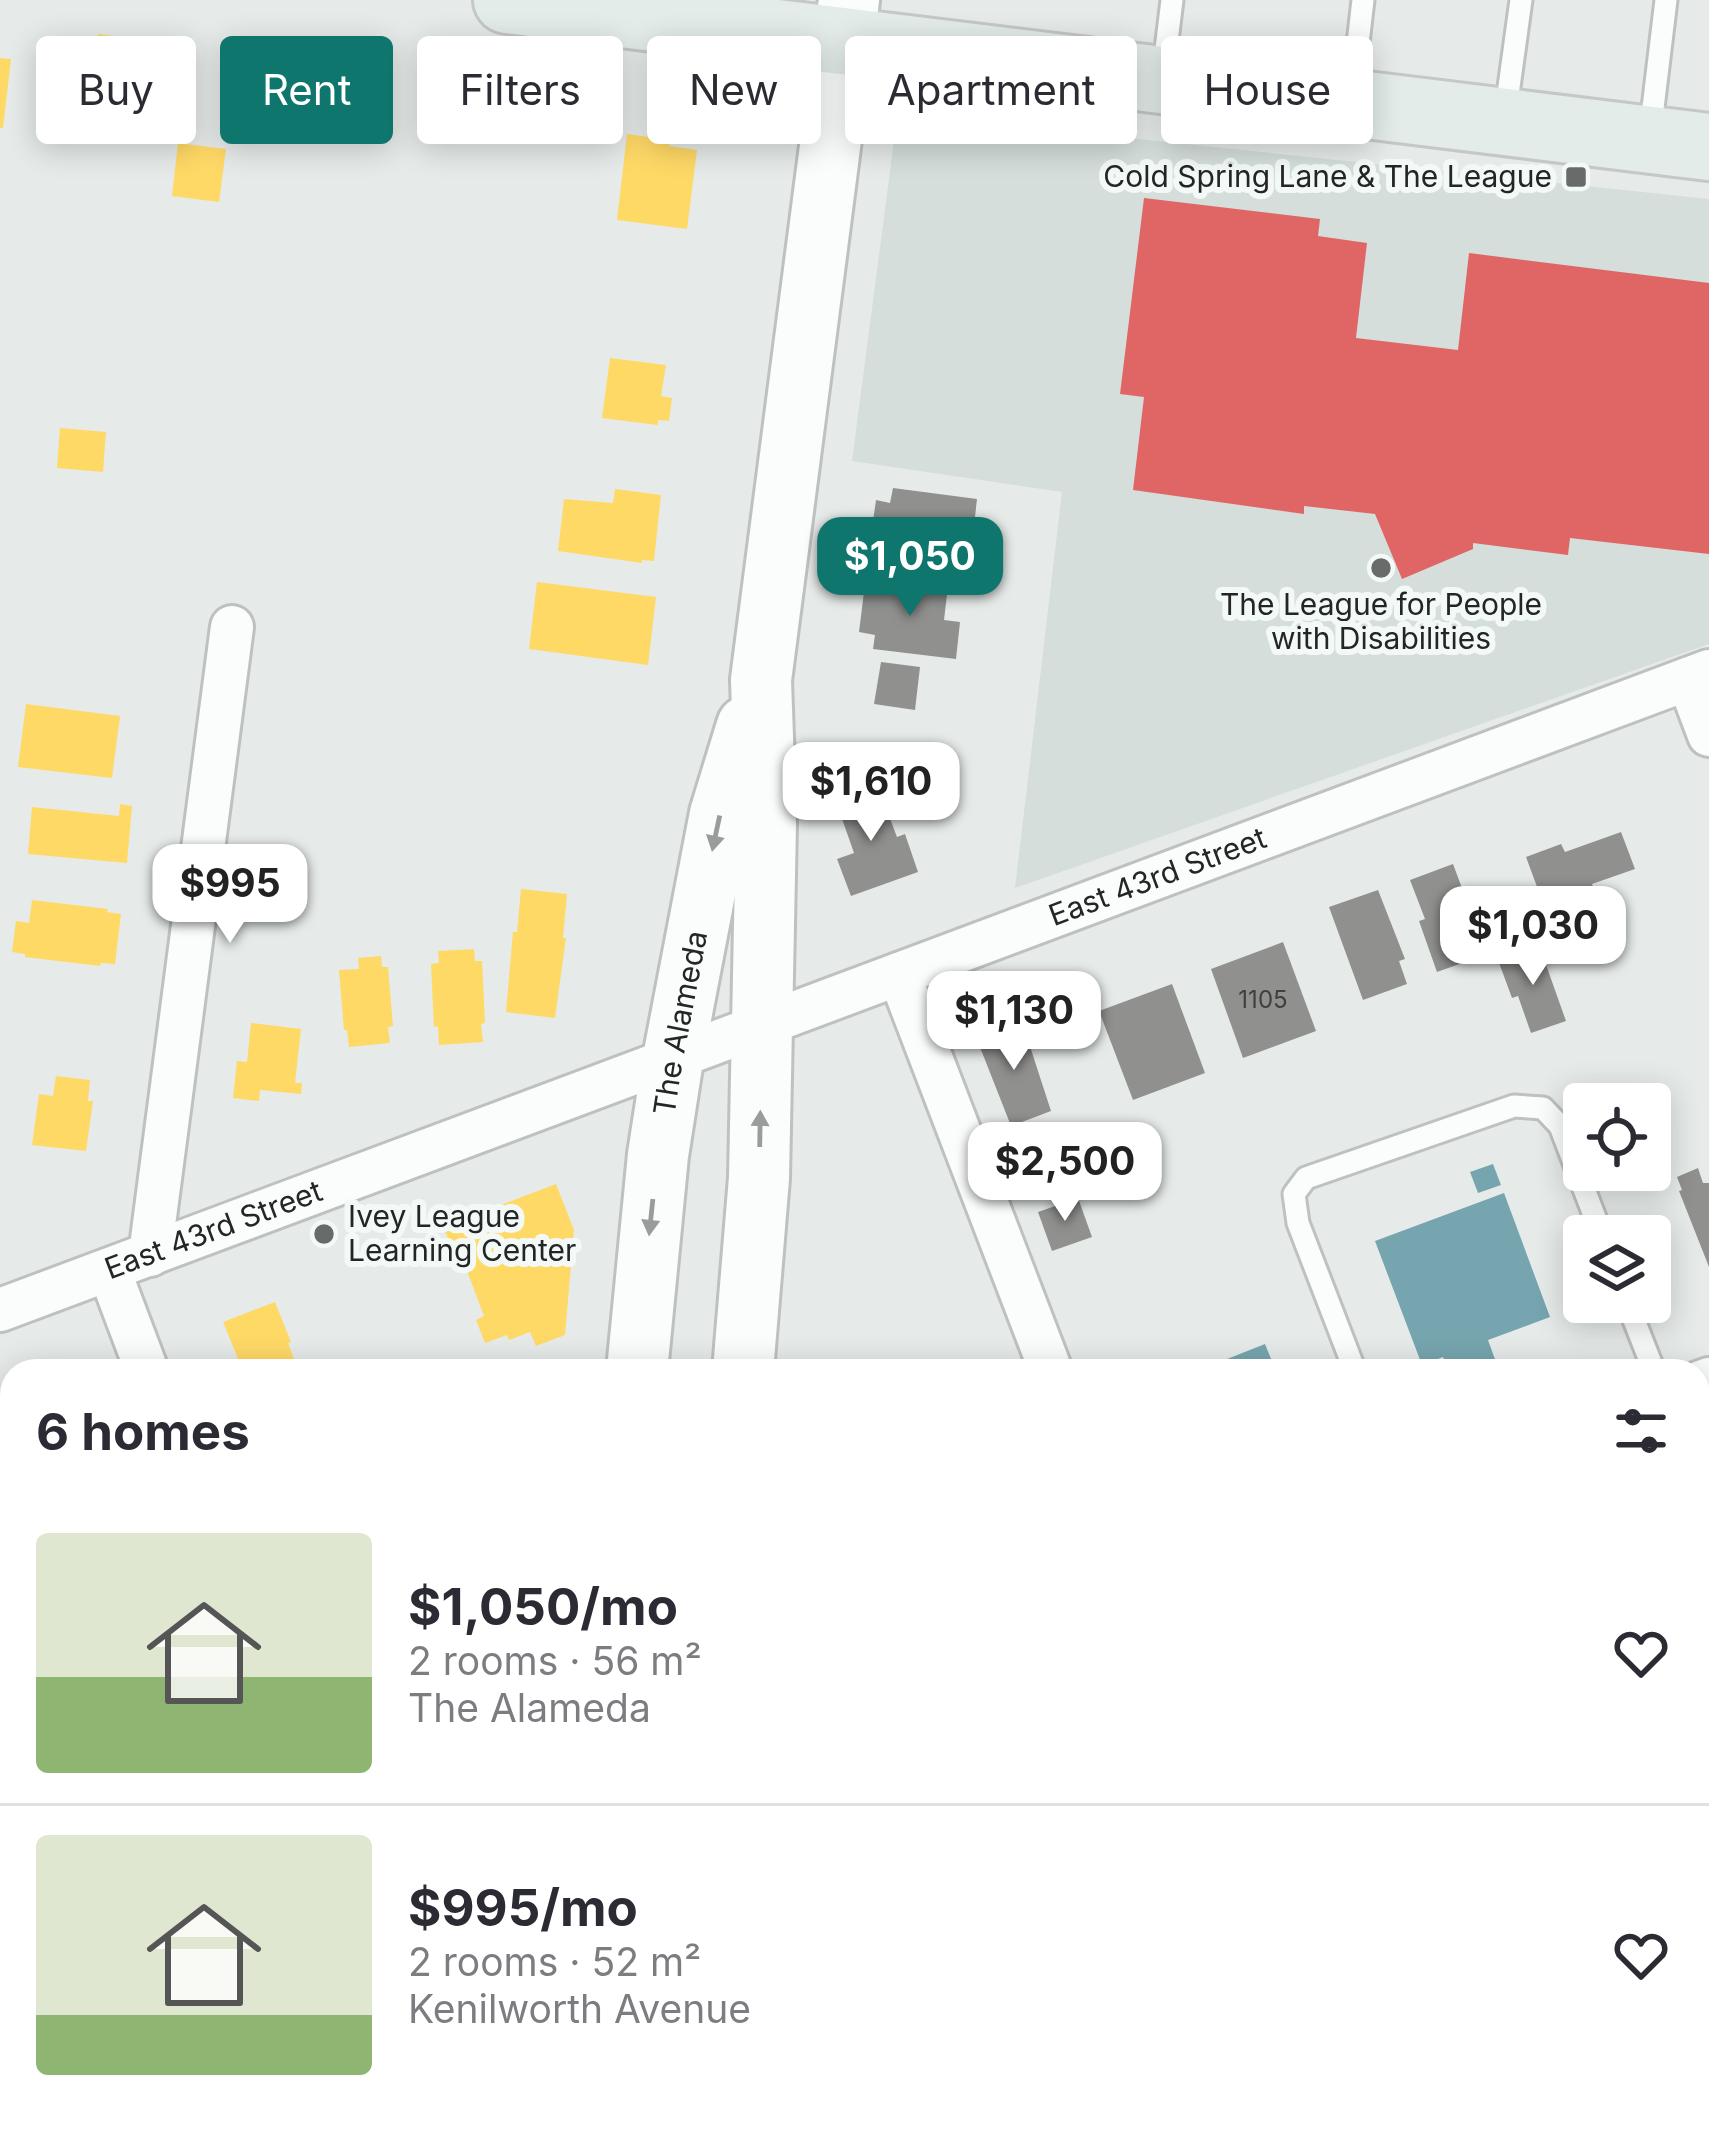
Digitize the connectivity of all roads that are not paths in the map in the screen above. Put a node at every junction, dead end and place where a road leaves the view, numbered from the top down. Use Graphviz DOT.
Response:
graph roads {
  1 [pos="507,0"];
  2 [pos="1172,0"];
  3 [pos="1363,0"];
  4 [pos="1521,0"];
  5 [pos="1666,0"];
  6 [pos="847,20"];
  7 [pos="1168,36"];
  8 [pos="1359,36"];
  9 [pos="1161,80"];
  10 [pos="1373,107"];
  11 [pos="1504,122"];
  12 [pos="1679,144"];
  13 [pos="232,627"];
  14 [pos="1698,675"];
  15 [pos="761,680"];
  16 [pos="1709,735"];
  17 [pos="899,974"];
  18 [pos="762,1026"];
  19 [pos="673,1059"];
  20 [pos="1594,1215"];
  21 [pos="150,1255"];
  22 [pos="109,1270"];
  23 [pos="0,1310"];
  24 [pos="1635,1323"];
  25 [pos="142,1359"];
  26 [pos="638,1359"];
  27 [pos="743,1359"];
  28 [pos="1046,1359"];
  29 [pos="1350,1359"];
  30 [pos="1649,1359"];
  1 -- 6 [label="main road"];
  2 -- 7 [label="lane"];
  3 -- 8 [label="lane"];
  4 -- 11 [label="lane"];
  5 -- 12 [label="lane"];
  6 -- 9 [label="main road"];
  6 -- 15 [label="main road, The Alameda"];
  10 -- 11 [label="main road"];
  11 -- 12 [label="main road"];
  13 -- 21 [label="street"];
  14 -- 16 [label="street"];
  14 -- 17 [label="street, East 43rd Street"];
  15 -- 18 [label="main road, The Alameda"];
  15 -- 19 [label="main road, The Alameda, one-way"];
  17 -- 18 [label="street, East 43rd Street"];
  17 -- 28 [label="street"];
  18 -- 19 [label="street, East 43rd Street"];
  27 -- 18 [label="main road, The Alameda, one-way"];
  19 -- 21 [label="street, East 43rd Street"];
  19 -- 26 [label="main road, The Alameda, one-way"];
  20 -- 29 [label="lane"];
  21 -- 22 [label="street, East 43rd Street"];
  22 -- 23 [label="street, East 43rd Street"];
  22 -- 25 [label="street"];
  24 -- 30 [label="lane"];
}
